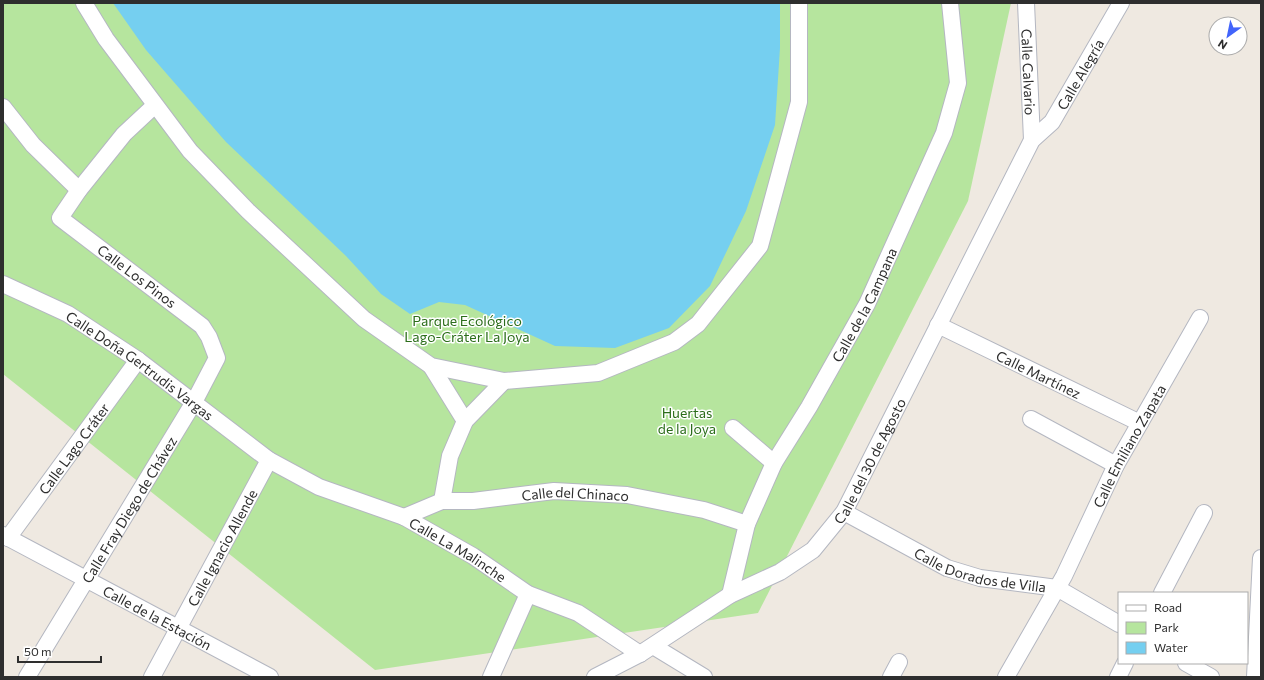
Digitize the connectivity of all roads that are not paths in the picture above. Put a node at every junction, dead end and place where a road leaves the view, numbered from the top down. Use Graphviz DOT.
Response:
graph roads {
  1 [pos="84,3"];
  2 [pos="799,3"];
  3 [pos="950,3"];
  4 [pos="1026,3"];
  5 [pos="1121,3"];
  6 [pos="154,106"];
  7 [pos="3,107"];
  8 [pos="1032,140"];
  9 [pos="78,190"];
  10 [pos="3,284"];
  11 [pos="1200,318"];
  12 [pos="938,326"];
  13 [pos="209,338"];
  14 [pos="138,360"];
  15 [pos="431,366"];
  16 [pos="504,381"];
  17 [pos="194,402"];
  18 [pos="1031,419"];
  19 [pos="465,420"];
  20 [pos="1140,423"];
  21 [pos="733,428"];
  22 [pos="268,460"];
  23 [pos="774,463"];
  24 [pos="1116,465"];
  25 [pos="442,501"];
  26 [pos="844,512"];
  27 [pos="1204,513"];
  28 [pos="404,517"];
  29 [pos="747,524"];
  30 [pos="6,536"];
  31 [pos="1261,558"];
  32 [pos="85,579"];
  33 [pos="1060,582"];
  34 [pos="1163,592"];
  35 [pos="528,594"];
  36 [pos="730,595"];
  37 [pos="1118,623"];
  38 [pos="177,628"];
  39 [pos="647,650"];
  40 [pos="899,662"];
  41 [pos="1124,664"];
  42 [pos="1188,664"];
  43 [pos="26,677"];
  44 [pos="152,677"];
  45 [pos="270,677"];
  46 [pos="491,677"];
  47 [pos="594,677"];
  48 [pos="704,677"];
  49 [pos="891,677"];
  50 [pos="1006,677"];
  51 [pos="1118,677"];
  52 [pos="1210,677"];
  53 [pos="1255,677"];
  1 -- 6 [label="street"];
  2 -- 16 [label="street"];
  3 -- 23 [label="street, Calle de la Campana"];
  4 -- 8 [label="street, Calle Calvario"];
  5 -- 8 [label="street, Calle Alegría"];
  6 -- 9 [label="street"];
  6 -- 15 [label="street"];
  7 -- 9 [label="street"];
  8 -- 12 [label="street, Calle del 30 de Agosto"];
  9 -- 13 [label="street, Calle Los Pinos"];
  10 -- 14 [label="street, Calle Doña Gertrudis Vargas"];
  11 -- 20 [label="street, Calle Emiliano Zapata"];
  12 -- 20 [label="street, Calle Martínez"];
  12 -- 26 [label="street, Calle del 30 de Agosto"];
  13 -- 17 [label="street, Calle Fray Diego de Chávez"];
  14 -- 17 [label="street, Calle Doña Gertrudis Vargas"];
  14 -- 30 [label="street, Calle Lago Cráter"];
  15 -- 16 [label="street"];
  15 -- 19 [label="street"];
  16 -- 19 [label="street"];
  17 -- 22 [label="street, Calle Doña Gertrudis Vargas"];
  17 -- 32 [label="street, Calle Fray Diego de Chávez"];
  18 -- 24 [label="street"];
  19 -- 25 [label="street"];
  20 -- 24 [label="street, Calle Emiliano Zapata"];
  21 -- 23 [label="street"];
  22 -- 28 [label="street, Calle La Malinche"];
  22 -- 38 [label="street, Calle Ignacio Allende"];
  23 -- 29 [label="street, Calle de la Campana"];
  24 -- 33 [label="street, Calle Emiliano Zapata"];
  25 -- 28 [label="street, Calle del Chinaco"];
  25 -- 29 [label="street, Calle del Chinaco"];
  26 -- 33 [label="street, Calle Dorados de Villa"];
  26 -- 36 [label="street, Calle del 30 de Agosto"];
  27 -- 34 [label="street"];
  28 -- 35 [label="street, Calle La Malinche"];
  29 -- 36 [label="street, Calle de la Campana"];
  30 -- 32 [label="street, Calle de la Estación"];
  31 -- 53 [label="street"];
  32 -- 38 [label="street, Calle de la Estación"];
  32 -- 43 [label="street, Calle Fray Diego de Chávez"];
  33 -- 37 [label="street, Calle Dorados de Villa"];
  33 -- 50 [label="street, Calle Emiliano Zapata"];
  35 -- 39 [label="street, Calle La Malinche"];
  35 -- 46 [label="street"];
  36 -- 39 [label="street, Calle del 30 de Agosto"];
  38 -- 44 [label="street, Calle Ignacio Allende"];
  38 -- 45 [label="street, Calle de la Estación"];
  39 -- 47 [label="street, Calle del 30 de Agosto"];
  39 -- 48 [label="street, Calle La Malinche"];
  40 -- 49 [label="street"];
  41 -- 51 [label="street"];
  42 -- 52 [label="street"];
}
